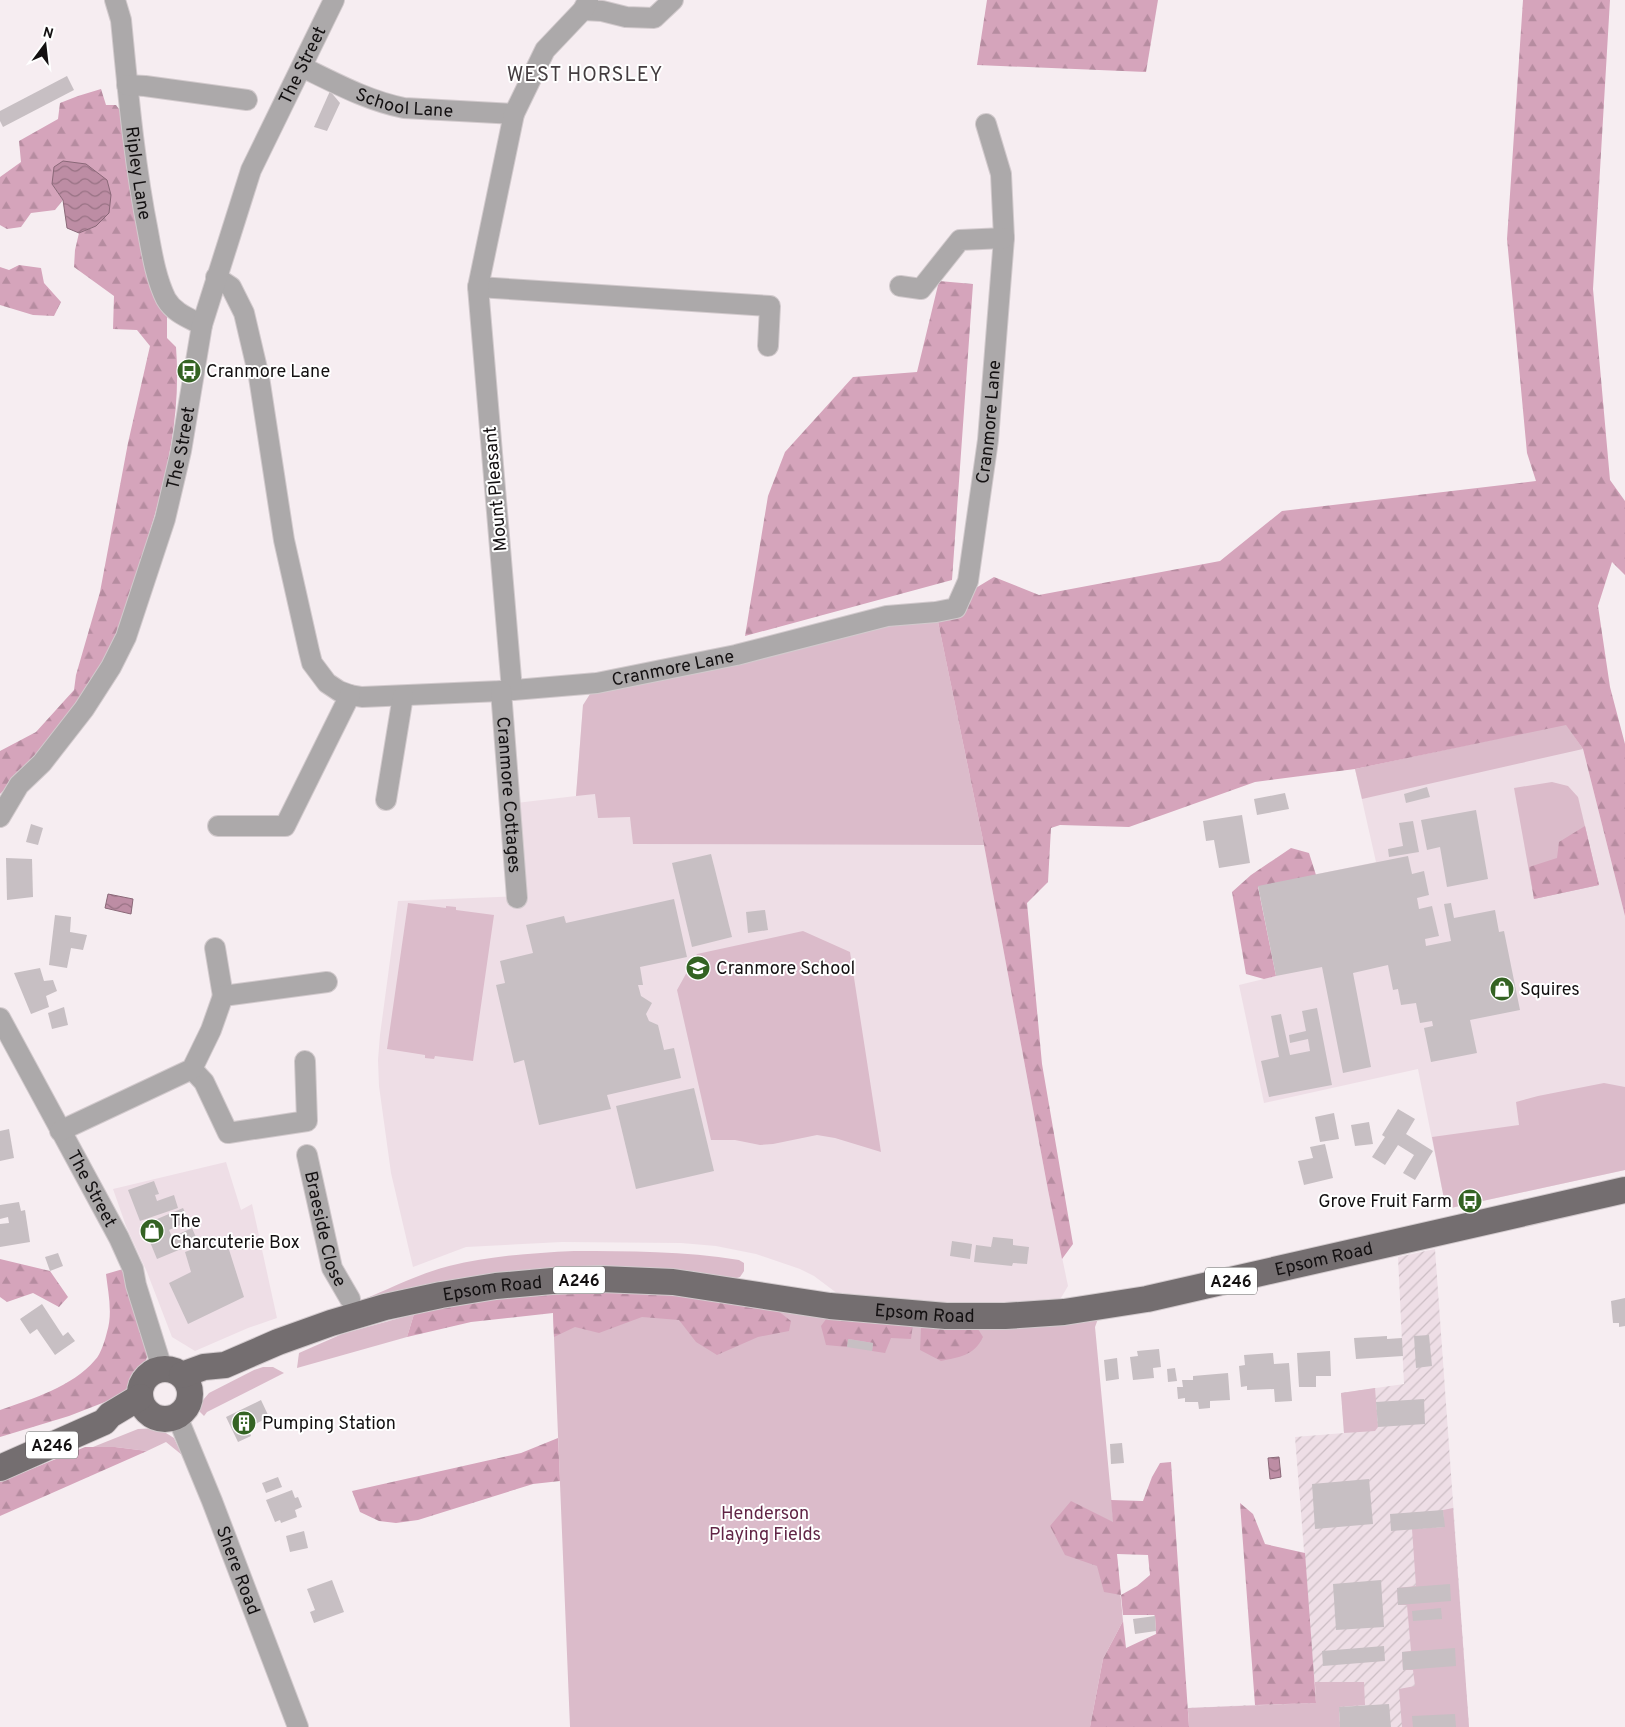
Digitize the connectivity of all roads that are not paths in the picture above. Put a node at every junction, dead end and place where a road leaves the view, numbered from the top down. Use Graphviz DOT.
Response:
graph roads {
  1 [pos="115,0"];
  2 [pos="334,0"];
  3 [pos="673,0"];
  4 [pos="586,5"];
  5 [pos="302,67"];
  6 [pos="127,86"];
  7 [pos="247,100"];
  8 [pos="514,114"];
  9 [pos="986,124"];
  10 [pos="1004,238"];
  11 [pos="216,277"];
  12 [pos="900,286"];
  13 [pos="478,287"];
  14 [pos="202,325"];
  15 [pos="768,346"];
  16 [pos="507,691"];
  17 [pos="350,695"];
  18 [pos="403,696"];
  19 [pos="386,800"];
  20 [pos="0,818"];
  21 [pos="218,826"];
  22 [pos="517,898"];
  23 [pos="215,948"];
  24 [pos="327,982"];
  25 [pos="223,996"];
  26 [pos="0,1018"];
  27 [pos="305,1060"];
  28 [pos="192,1069"];
  29 [pos="60,1131"];
  30 [pos="306,1155"];
  31 [pos="1625,1190"];
  32 [pos="350,1299"];
  33 [pos="178,1379"];
  34 [pos="146,1406"];
  35 [pos="177,1416"];
  36 [pos="0,1468"];
  37 [pos="298,1727"];
  1 -- 6 [label="street, Ripley Lane"];
  2 -- 5 [label="street, The Street"];
  3 -- 4 [label="street"];
  4 -- 8 [label="street, Mount Pleasant"];
  5 -- 8 [label="street, School Lane"];
  5 -- 11 [label="street, The Street"];
  6 -- 7 [label="street"];
  6 -- 14 [label="street, Ripley Lane"];
  8 -- 13 [label="street, Mount Pleasant"];
  9 -- 10 [label="street, Cranmore Lane"];
  10 -- 12 [label="street"];
  10 -- 16 [label="street, Cranmore Lane"];
  11 -- 14 [label="street, The Street"];
  11 -- 17 [label="street, Cranmore Lane"];
  13 -- 15 [label="street"];
  13 -- 16 [label="street, Mount Pleasant"];
  14 -- 20 [label="street, The Street"];
  16 -- 18 [label="street, Cranmore Lane"];
  16 -- 22 [label="street, Cranmore Cottages"];
  17 -- 18 [label="street, Cranmore Lane"];
  17 -- 21 [label="street"];
  18 -- 19 [label="street"];
  23 -- 25 [label="street"];
  24 -- 25 [label="street"];
  25 -- 28 [label="street"];
  26 -- 29 [label="street, The Street"];
  27 -- 28 [label="street"];
  28 -- 29 [label="street"];
  29 -- 33 [label="street, The Street"];
  30 -- 32 [label="street, Braeside Close"];
  31 -- 33 [label="main road, Epsom Road / A246"];
  33 -- 34 [label="main road"];
  33 -- 35 [label="main road"];
  34 -- 35 [label="main road"];
  34 -- 36 [label="main road, A246"];
  35 -- 37 [label="street, Shere Road"];
}
